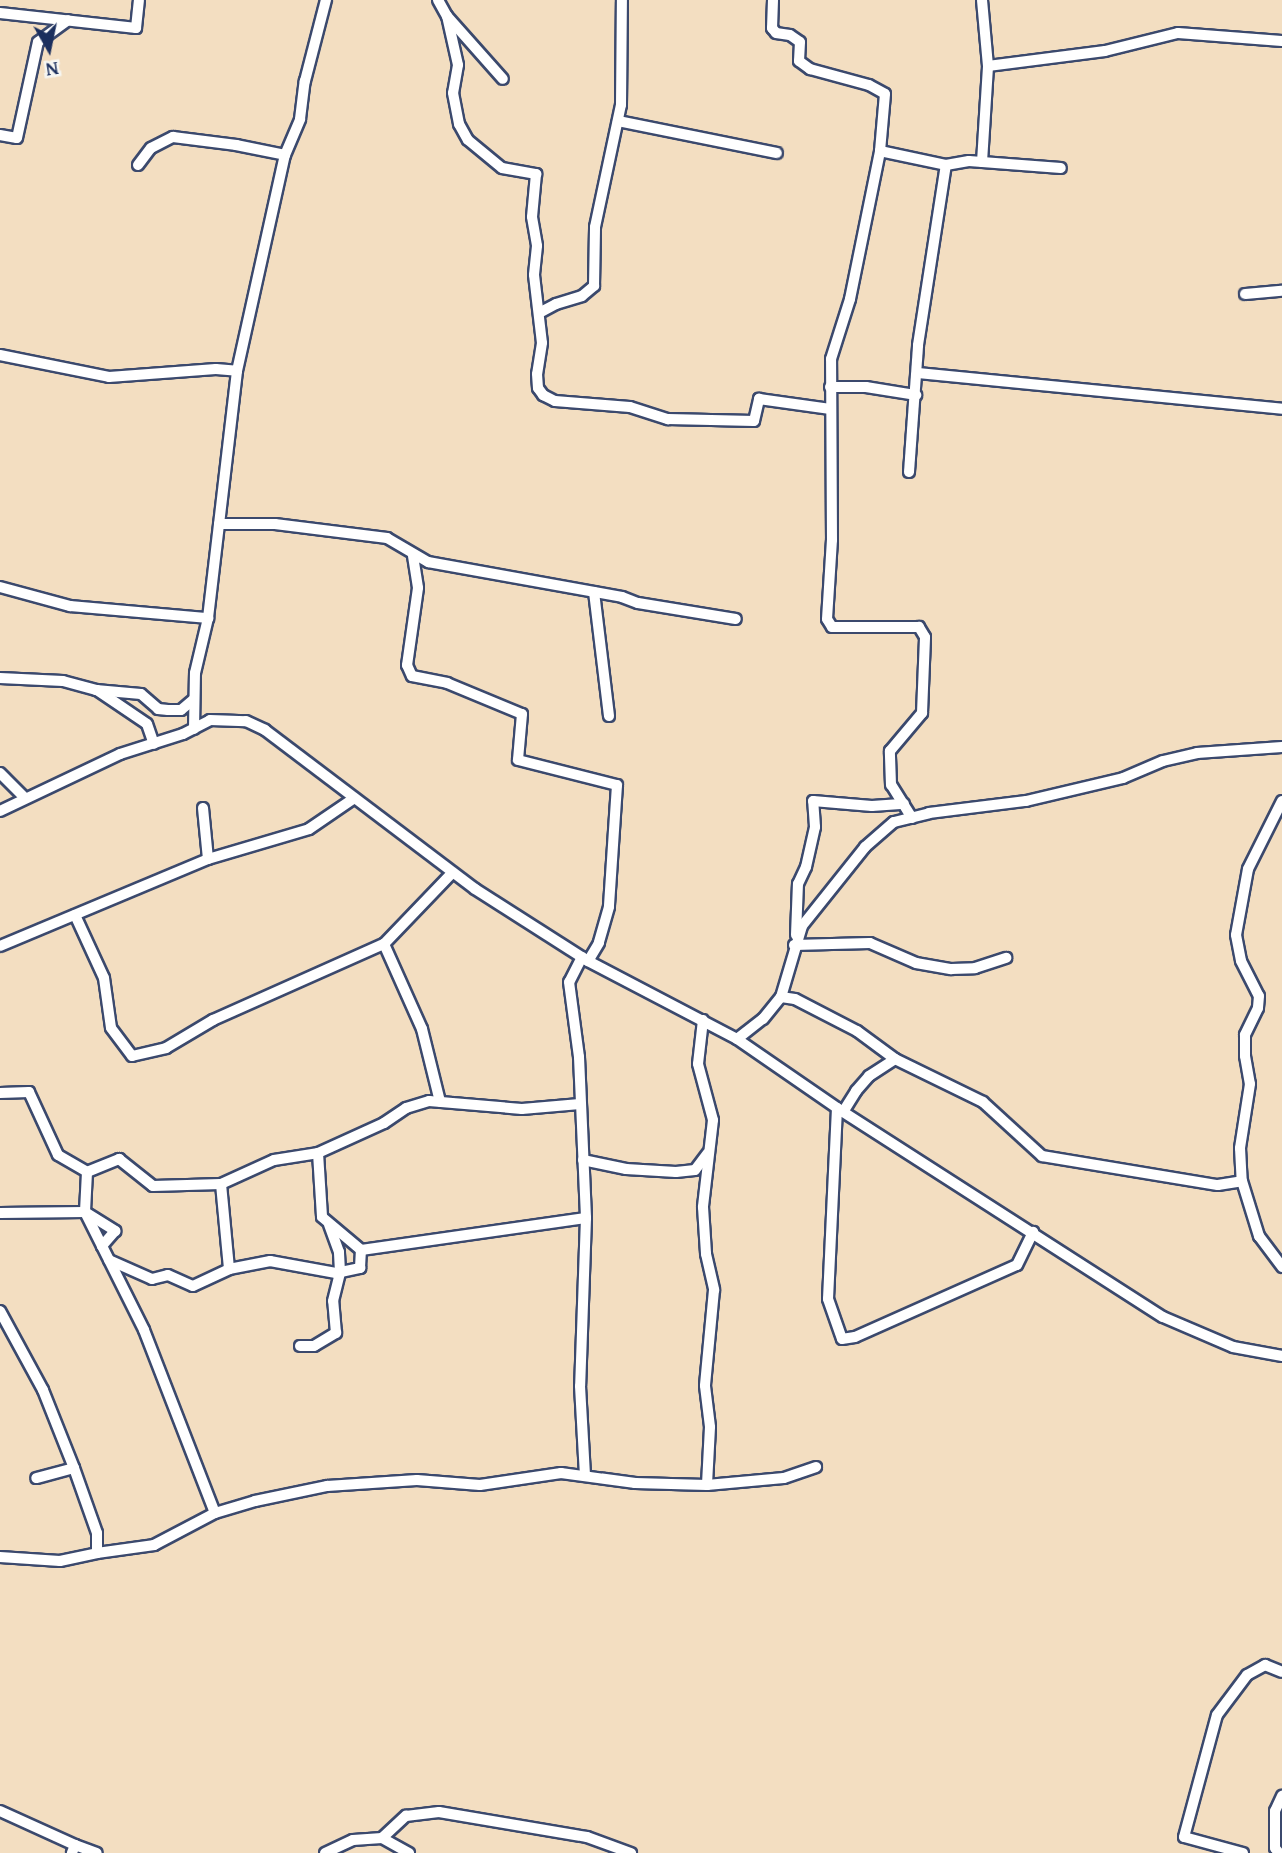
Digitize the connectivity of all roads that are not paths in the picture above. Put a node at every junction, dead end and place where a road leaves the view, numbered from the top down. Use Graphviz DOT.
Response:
graph roads {
  1 [pos="139,0"];
  2 [pos="326,0"];
  3 [pos="438,0"];
  4 [pos="622,0"];
  5 [pos="773,0"];
  6 [pos="982,0"];
  7 [pos="0,13"];
  8 [pos="447,16"];
  9 [pos="68,20"];
  10 [pos="1282,41"];
  11 [pos="988,65"];
  12 [pos="503,79"];
  13 [pos="618,121"];
  14 [pos="0,135"];
  15 [pos="880,151"];
  16 [pos="777,153"];
  17 [pos="285,155"];
  18 [pos="982,162"];
  19 [pos="138,165"];
  20 [pos="946,165"];
  21 [pos="1061,168"];
  22 [pos="1282,292"];
  23 [pos="1245,294"];
  24 [pos="539,313"];
  25 [pos="0,355"];
  26 [pos="237,371"];
  27 [pos="918,373"];
  28 [pos="830,387"];
  29 [pos="916,395"];
  30 [pos="830,409"];
  31 [pos="1282,410"];
  32 [pos="909,472"];
  33 [pos="219,524"];
  34 [pos="413,556"];
  35 [pos="0,587"];
  36 [pos="594,592"];
  37 [pos="208,618"];
  38 [pos="736,619"];
  39 [pos="0,678"];
  40 [pos="96,690"];
  41 [pos="194,699"];
  42 [pos="609,716"];
  43 [pos="194,729"];
  44 [pos="153,744"];
  45 [pos="1282,747"];
  46 [pos="0,774"];
  47 [pos="891,785"];
  48 [pos="25,798"];
  49 [pos="352,799"];
  50 [pos="1282,801"];
  51 [pos="904,804"];
  52 [pos="876,806"];
  53 [pos="203,808"];
  54 [pos="0,811"];
  55 [pos="912,818"];
  56 [pos="208,859"];
  57 [pos="452,873"];
  58 [pos="75,915"];
  59 [pos="795,940"];
  60 [pos="384,944"];
  61 [pos="0,946"];
  62 [pos="1006,958"];
  63 [pos="585,959"];
  64 [pos="781,997"];
  65 [pos="702,1020"];
  66 [pos="737,1039"];
  67 [pos="895,1059"];
  68 [pos="0,1093"];
  69 [pos="440,1101"];
  70 [pos="580,1104"];
  71 [pos="840,1110"];
  72 [pos="709,1151"];
  73 [pos="318,1153"];
  74 [pos="583,1160"];
  75 [pos="87,1172"];
  76 [pos="1242,1181"];
  77 [pos="221,1184"];
  78 [pos="85,1212"];
  79 [pos="0,1213"];
  80 [pos="586,1218"];
  81 [pos="328,1222"];
  82 [pos="1033,1232"];
  83 [pos="102,1246"];
  84 [pos="361,1250"];
  85 [pos="109,1260"];
  86 [pos="1282,1267"];
  87 [pos="229,1269"];
  88 [pos="340,1272"];
  89 [pos="0,1311"];
  90 [pos="4,1329"];
  91 [pos="299,1346"];
  92 [pos="1282,1356"];
  93 [pos="816,1467"];
  94 [pos="74,1468"];
  95 [pos="585,1475"];
  96 [pos="36,1478"];
  97 [pos="707,1485"];
  98 [pos="215,1513"];
  99 [pos="97,1553"];
  100 [pos="0,1557"];
  101 [pos="1282,1672"];
  102 [pos="1282,1796"];
  103 [pos="0,1811"];
  104 [pos="382,1838"];
  105 [pos="74,1849"];
  106 [pos="97,1853"];
  107 [pos="325,1853"];
  108 [pos="409,1853"];
  109 [pos="631,1853"];
  110 [pos="1243,1853"];
  111 [pos="1279,1853"];
  1 -- 9 [label="street"];
  2 -- 17 [label="street"];
  3 -- 8 [label="street"];
  4 -- 13 [label="street"];
  5 -- 15 [label="street"];
  6 -- 11 [label="street"];
  7 -- 9 [label="street"];
  8 -- 12 [label="street"];
  8 -- 24 [label="street"];
  9 -- 14 [label="street"];
  10 -- 11 [label="street"];
  11 -- 18 [label="street"];
  13 -- 16 [label="street"];
  13 -- 24 [label="street"];
  15 -- 20 [label="street"];
  15 -- 28 [label="street"];
  17 -- 19 [label="street"];
  17 -- 26 [label="street"];
  18 -- 20 [label="street"];
  18 -- 21 [label="street"];
  20 -- 27 [label="street"];
  22 -- 23 [label="street"];
  24 -- 30 [label="street"];
  25 -- 26 [label="street"];
  26 -- 33 [label="street"];
  27 -- 29 [label="street"];
  27 -- 31 [label="street"];
  28 -- 29 [label="street"];
  28 -- 30 [label="street"];
  29 -- 32 [label="street"];
  30 -- 47 [label="street"];
  33 -- 34 [label="street"];
  33 -- 37 [label="street"];
  34 -- 36 [label="street"];
  34 -- 63 [label="street"];
  35 -- 37 [label="street"];
  36 -- 38 [label="street"];
  36 -- 42 [label="street"];
  37 -- 41 [label="street"];
  39 -- 40 [label="street"];
  40 -- 41 [label="street"];
  40 -- 44 [label="street"];
  41 -- 43 [label="street"];
  43 -- 44 [label="street"];
  43 -- 49 [label="street"];
  44 -- 48 [label="street"];
  45 -- 55 [label="street"];
  46 -- 48 [label="street"];
  47 -- 51 [label="street"];
  47 -- 52 [label="street"];
  48 -- 54 [label="street"];
  49 -- 56 [label="street"];
  49 -- 57 [label="street"];
  50 -- 76 [label="street"];
  51 -- 52 [label="street"];
  51 -- 55 [label="street"];
  52 -- 59 [label="street"];
  53 -- 56 [label="street"];
  55 -- 59 [label="street"];
  56 -- 58 [label="street"];
  57 -- 60 [label="street"];
  57 -- 63 [label="street"];
  58 -- 60 [label="street"];
  58 -- 61 [label="street"];
  59 -- 62 [label="street"];
  59 -- 64 [label="street"];
  60 -- 69 [label="street"];
  63 -- 65 [label="street"];
  63 -- 70 [label="street"];
  64 -- 66 [label="street"];
  64 -- 67 [label="street"];
  65 -- 66 [label="street"];
  65 -- 72 [label="street"];
  66 -- 71 [label="street"];
  67 -- 71 [label="street"];
  67 -- 76 [label="street"];
  68 -- 75 [label="street"];
  69 -- 70 [label="street"];
  69 -- 73 [label="street"];
  70 -- 74 [label="street"];
  71 -- 82 [label="street"];
  71 -- 82 [label="street"];
  72 -- 74 [label="street"];
  72 -- 97 [label="street"];
  73 -- 77 [label="street"];
  73 -- 81 [label="street"];
  74 -- 80 [label="street"];
  75 -- 77 [label="street"];
  75 -- 78 [label="street"];
  76 -- 86 [label="street"];
  77 -- 87 [label="street"];
  78 -- 79 [label="street"];
  78 -- 83 [label="street"];
  78 -- 83 [label="street"];
  80 -- 84 [label="street"];
  80 -- 95 [label="street"];
  81 -- 84 [label="street"];
  81 -- 88 [label="street"];
  82 -- 92 [label="street"];
  83 -- 85 [label="street"];
  84 -- 88 [label="street"];
  85 -- 87 [label="street"];
  85 -- 98 [label="street"];
  87 -- 88 [label="street"];
  88 -- 91 [label="street"];
  89 -- 90 [label="street"];
  90 -- 94 [label="street"];
  93 -- 97 [label="street"];
  94 -- 96 [label="street"];
  94 -- 99 [label="street"];
  95 -- 97 [label="street"];
  95 -- 98 [label="street"];
  98 -- 99 [label="street"];
  99 -- 100 [label="street"];
  101 -- 110 [label="street"];
  102 -- 111 [label="street"];
  103 -- 105 [label="street"];
  104 -- 107 [label="street"];
  104 -- 108 [label="street"];
  104 -- 109 [label="street"];
  105 -- 106 [label="street"];
}
